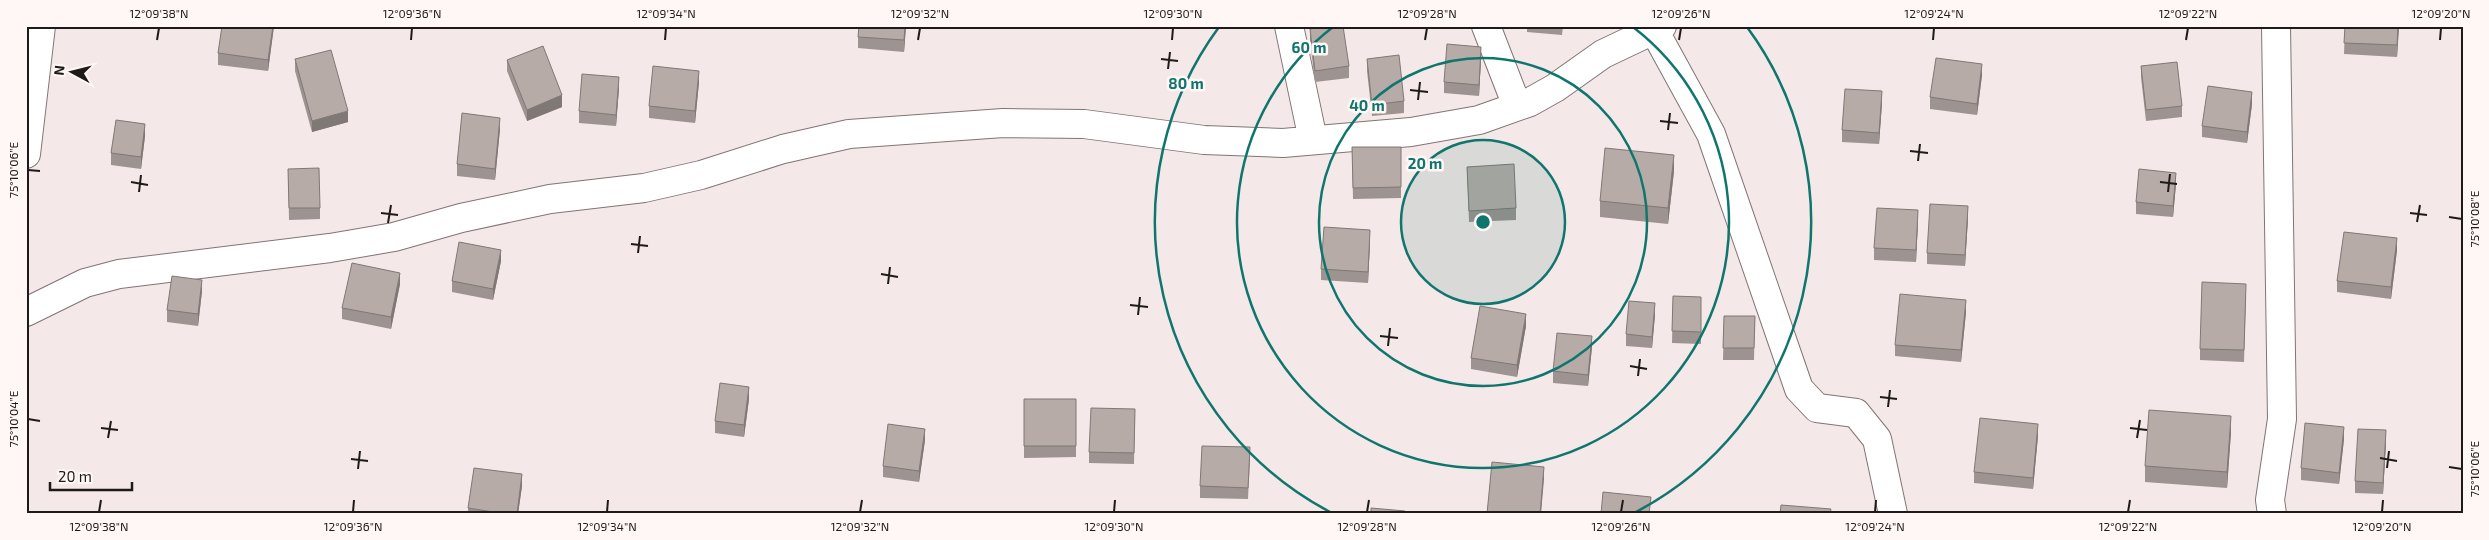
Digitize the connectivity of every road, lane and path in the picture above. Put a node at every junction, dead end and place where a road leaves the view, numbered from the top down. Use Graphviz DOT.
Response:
graph roads {
  1 [pos="41,26"];
  2 [pos="1289,26"];
  3 [pos="1486,26"];
  4 [pos="2276,26"];
  5 [pos="1658,28"];
  6 [pos="1517,106"];
  7 [pos="1313,140"];
  8 [pos="26,154"];
  9 [pos="26,312"];
  10 [pos="1893,514"];
  11 [pos="2272,514"];
  1 -- 8 [label="street"];
  2 -- 7 [label="street"];
  3 -- 6 [label="street"];
  4 -- 11 [label="street"];
  5 -- 6 [label="street"];
  5 -- 10 [label="street"];
  6 -- 7 [label="street"];
  7 -- 9 [label="street"];
}
